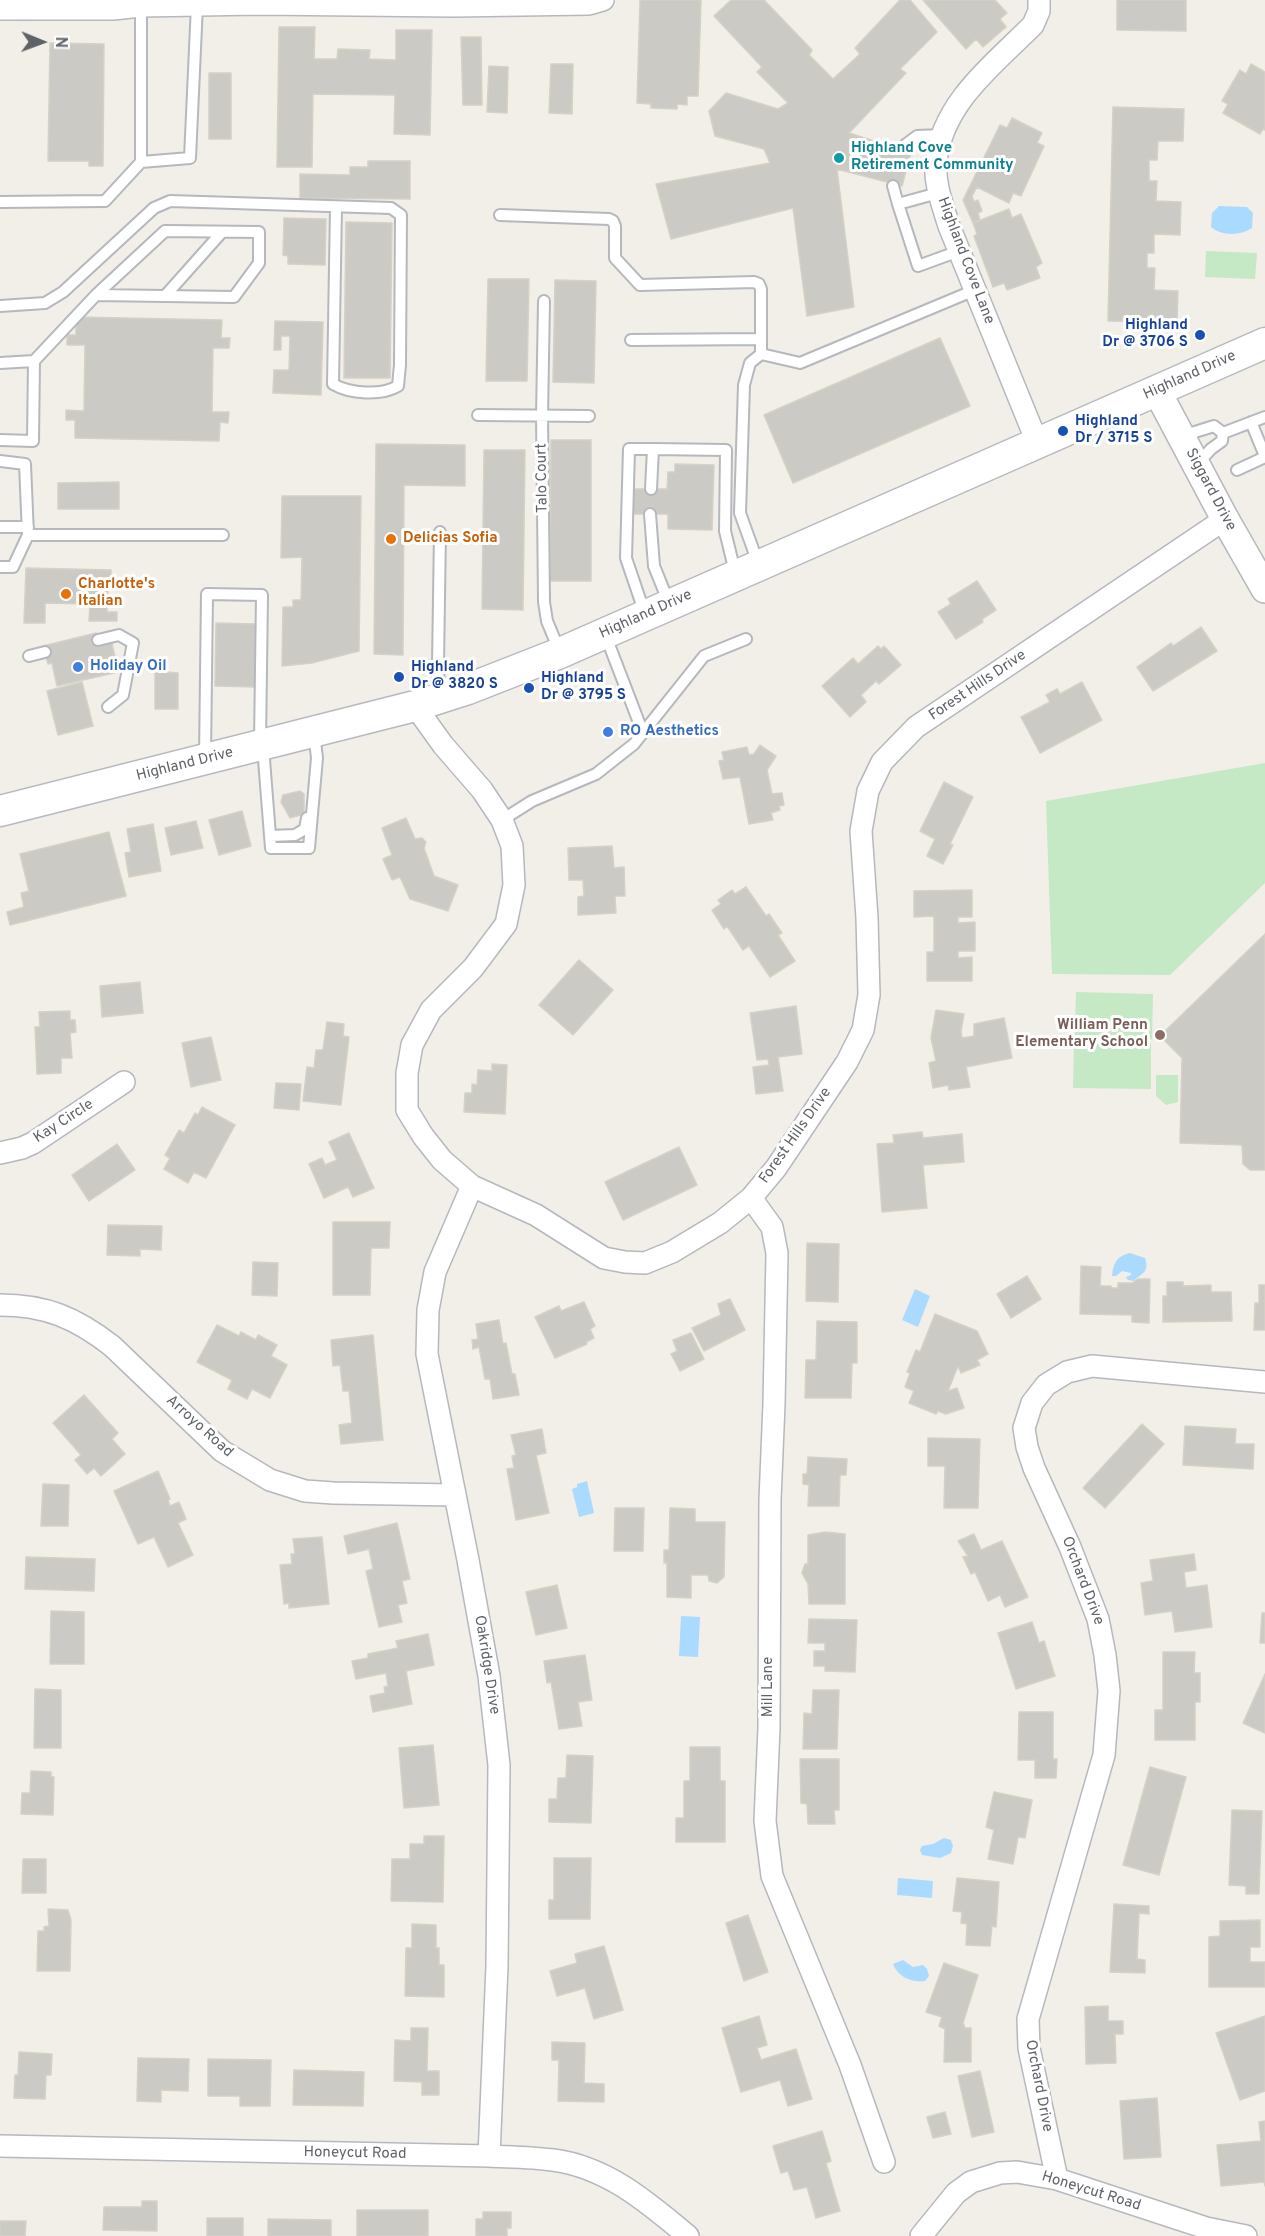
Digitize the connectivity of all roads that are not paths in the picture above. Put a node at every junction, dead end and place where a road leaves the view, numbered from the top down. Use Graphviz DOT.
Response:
graph roads {
  1 [pos="603,0"];
  2 [pos="1039,0"];
  3 [pos="259,2"];
  4 [pos="197,5"];
  5 [pos="141,6"];
  6 [pos="0,9"];
  7 [pos="942,135"];
  8 [pos="905,145"];
  9 [pos="141,162"];
  10 [pos="893,186"];
  11 [pos="938,193"];
  12 [pos="0,202"];
  13 [pos="898,204"];
  14 [pos="336,207"];
  15 [pos="500,215"];
  16 [pos="222,232"];
  17 [pos="959,251"];
  18 [pos="975,290"];
  19 [pos="96,295"];
  20 [pos="165,296"];
  21 [pos="544,301"];
  22 [pos="0,306"];
  23 [pos="761,339"];
  24 [pos="631,340"];
  25 [pos="1265,343"];
  26 [pos="761,354"];
  27 [pos="34,362"];
  28 [pos="0,363"];
  29 [pos="1157,391"];
  30 [pos="478,415"];
  31 [pos="542,416"];
  32 [pos="589,416"];
  33 [pos="1265,417"];
  34 [pos="1251,422"];
  35 [pos="1223,433"];
  36 [pos="1181,436"];
  37 [pos="0,440"];
  38 [pos="1037,442"];
  39 [pos="653,449"];
  40 [pos="1265,457"];
  41 [pos="0,461"];
  42 [pos="1196,465"];
  43 [pos="1238,470"];
  44 [pos="651,489"];
  45 [pos="650,514"];
  46 [pos="1225,519"];
  47 [pos="0,527"];
  48 [pos="28,531"];
  49 [pos="440,532"];
  50 [pos="223,535"];
  51 [pos="0,567"];
  52 [pos="748,570"];
  53 [pos="1265,589"];
  54 [pos="658,610"];
  55 [pos="605,633"];
  56 [pos="746,639"];
  57 [pos="98,640"];
  58 [pos="45,652"];
  59 [pos="560,653"];
  60 [pos="28,656"];
  61 [pos="427,703"];
  62 [pos="108,707"];
  63 [pos="314,732"];
  64 [pos="644,733"];
  65 [pos="261,746"];
  66 [pos="205,760"];
  67 [pos="314,790"];
  68 [pos="0,811"];
  69 [pos="502,820"];
  70 [pos="270,836"];
  71 [pos="124,1082"];
  72 [pos="0,1153"];
  73 [pos="472,1186"];
  74 [pos="751,1198"];
  75 [pos="0,1305"];
  76 [pos="1265,1382"];
  77 [pos="455,1495"];
  78 [pos="0,2146"];
  79 [pos="489,2156"];
  80 [pos="884,2162"];
  81 [pos="1057,2179"];
  82 [pos="688,2236"];
  83 [pos="921,2236"];
  84 [pos="1246,2236"];
  1 -- 3 [label="street"];
  2 -- 7 [label="street, Highland Cove Lane"];
  3 -- 4 [label="street"];
  4 -- 5 [label="street"];
  4 -- 9 [label="lane"];
  5 -- 6 [label="street"];
  5 -- 9 [label="lane"];
  7 -- 8 [label="lane"];
  7 -- 11 [label="street, Highland Cove Lane"];
  9 -- 12 [label="lane"];
  10 -- 13 [label="lane"];
  11 -- 13 [label="lane"];
  11 -- 17 [label="street, Highland Cove Lane"];
  13 -- 17 [label="lane"];
  14 -- 14 [label="lane"];
  14 -- 22 [label="lane"];
  15 -- 23 [label="lane"];
  16 -- 19 [label="lane"];
  16 -- 20 [label="lane"];
  16 -- 20 [label="lane"];
  17 -- 18 [label="street, Highland Cove Lane"];
  18 -- 26 [label="lane"];
  18 -- 38 [label="street, Highland Cove Lane"];
  19 -- 20 [label="lane"];
  19 -- 27 [label="lane"];
  21 -- 31 [label="lane, Talo Court"];
  23 -- 24 [label="lane"];
  23 -- 26 [label="lane"];
  25 -- 29 [label="main road, Highland Drive"];
  26 -- 52 [label="lane"];
  27 -- 28 [label="lane"];
  27 -- 37 [label="lane"];
  29 -- 36 [label="street, Siggard Drive"];
  29 -- 38 [label="main road, Highland Drive"];
  30 -- 31 [label="lane"];
  31 -- 32 [label="lane"];
  31 -- 59 [label="lane, Talo Court"];
  33 -- 34 [label="lane"];
  34 -- 35 [label="lane"];
  34 -- 40 [label="lane"];
  35 -- 36 [label="lane"];
  35 -- 42 [label="lane"];
  36 -- 42 [label="street, Siggard Drive"];
  38 -- 52 [label="main road, Highland Drive"];
  39 -- 44 [label="lane"];
  39 -- 52 [label="lane"];
  39 -- 54 [label="lane"];
  40 -- 43 [label="lane"];
  41 -- 48 [label="lane"];
  42 -- 46 [label="street, Siggard Drive"];
  45 -- 54 [label="lane"];
  46 -- 53 [label="street, Siggard Drive"];
  46 -- 74 [label="street, Forest Hills Drive"];
  47 -- 48 [label="lane"];
  48 -- 50 [label="lane"];
  48 -- 51 [label="lane"];
  49 -- 61 [label="lane"];
  52 -- 54 [label="main road, Highland Drive"];
  54 -- 55 [label="main road, Highland Drive"];
  55 -- 59 [label="main road, Highland Drive"];
  55 -- 64 [label="lane"];
  56 -- 64 [label="lane"];
  57 -- 62 [label="lane"];
  58 -- 60 [label="lane"];
  59 -- 61 [label="main road, Highland Drive"];
  61 -- 63 [label="main road, Highland Drive"];
  61 -- 69 [label="street, Forest Hills Drive"];
  63 -- 65 [label="main road, Highland Drive"];
  63 -- 67 [label="lane"];
  64 -- 69 [label="lane"];
  65 -- 66 [label="main road, Highland Drive"];
  65 -- 66 [label="lane"];
  65 -- 70 [label="lane"];
  66 -- 68 [label="main road, Highland Drive"];
  67 -- 70 [label="lane"];
  67 -- 70 [label="lane"];
  69 -- 73 [label="street, Forest Hills Drive"];
  71 -- 72 [label="street, Kay Circle"];
  73 -- 74 [label="street, Forest Hills Drive"];
  73 -- 77 [label="street, Oakridge Drive"];
  74 -- 80 [label="street, Mill Lane"];
  75 -- 77 [label="street, Arroyo Road"];
  76 -- 81 [label="street, Orchard Drive"];
  77 -- 79 [label="street, Oakridge Drive"];
  78 -- 79 [label="street, Honeycut Road"];
  79 -- 82 [label="street, Honeycut Road"];
  81 -- 83 [label="street, Honeycut Road"];
  81 -- 84 [label="street, Honeycut Road"];
}
